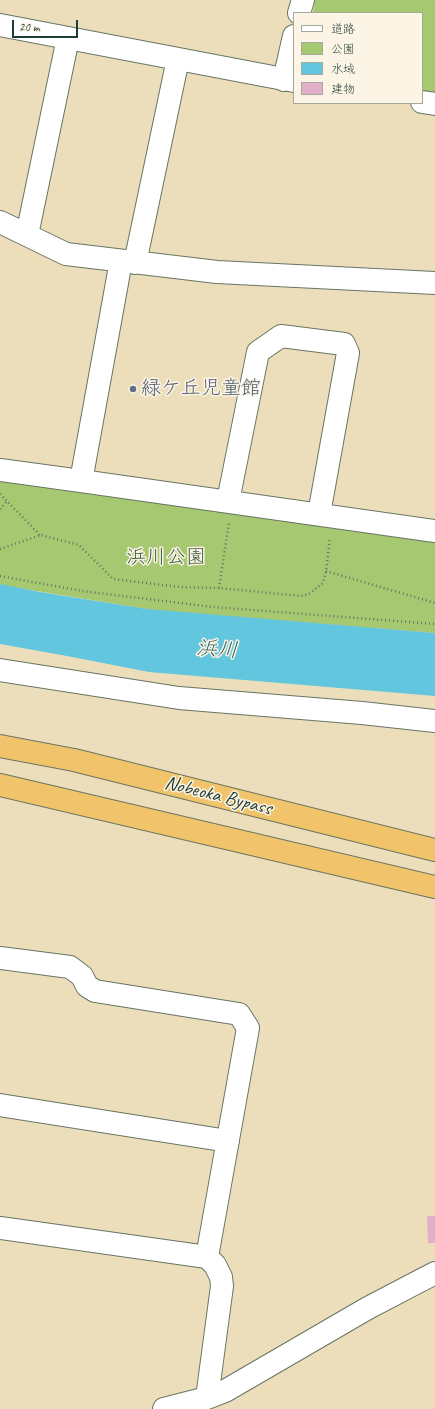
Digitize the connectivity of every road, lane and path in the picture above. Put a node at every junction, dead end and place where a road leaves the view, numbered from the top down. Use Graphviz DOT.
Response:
graph roads {
  1 [pos="302,0"];
  2 [pos="300,12"];
  3 [pos="0,25"];
  4 [pos="68,38"];
  5 [pos="293,45"];
  6 [pos="178,59"];
  7 [pos="289,80"];
  8 [pos="423,102"];
  9 [pos="435,104"];
  10 [pos="0,222"];
  11 [pos="27,235"];
  12 [pos="128,262"];
  13 [pos="435,283"];
  14 [pos="0,470"];
  15 [pos="81,480"];
  16 [pos="0,494"];
  17 [pos="7,502"];
  18 [pos="230,502"];
  19 [pos="0,509"];
  20 [pos="319,514"];
  21 [pos="435,531"];
  22 [pos="40,535"];
  23 [pos="330,535"];
  24 [pos="0,549"];
  25 [pos="326,571"];
  26 [pos="0,576"];
  27 [pos="219,588"];
  28 [pos="435,603"];
  29 [pos="435,624"];
  30 [pos="0,670"];
  31 [pos="435,721"];
  32 [pos="0,746"];
  33 [pos="0,785"];
  34 [pos="435,850"];
  35 [pos="435,887"];
  36 [pos="0,958"];
  37 [pos="0,1105"];
  38 [pos="228,1141"];
  39 [pos="0,1228"];
  40 [pos="207,1257"];
  41 [pos="435,1273"];
  42 [pos="207,1398"];
  43 [pos="164,1409"];
  1 -- 2 [label="street"];
  3 -- 4 [label="street"];
  4 -- 6 [label="street"];
  4 -- 11 [label="street"];
  5 -- 7 [label="street"];
  6 -- 7 [label="street"];
  6 -- 12 [label="street"];
  8 -- 9 [label="street"];
  10 -- 11 [label="street"];
  11 -- 12 [label="street"];
  12 -- 13 [label="street"];
  12 -- 15 [label="street"];
  14 -- 15 [label="street"];
  15 -- 18 [label="street"];
  16 -- 17 [label="path"];
  17 -- 19 [label="path"];
  17 -- 22 [label="path"];
  18 -- 20 [label="street"];
  18 -- 20 [label="street"];
  18 -- 27 [label="path"];
  20 -- 21 [label="street"];
  22 -- 24 [label="path"];
  22 -- 27 [label="path"];
  23 -- 25 [label="path"];
  25 -- 27 [label="path"];
  25 -- 28 [label="path"];
  26 -- 29 [label="path"];
  30 -- 31 [label="street"];
  32 -- 34 [label="highway, Nobeoka Bypass"];
  33 -- 35 [label="highway, Nobeoka Bypass"];
  36 -- 38 [label="street"];
  37 -- 38 [label="street"];
  38 -- 40 [label="street"];
  39 -- 40 [label="street"];
  40 -- 42 [label="street"];
  41 -- 42 [label="street"];
  42 -- 43 [label="street"];
}
